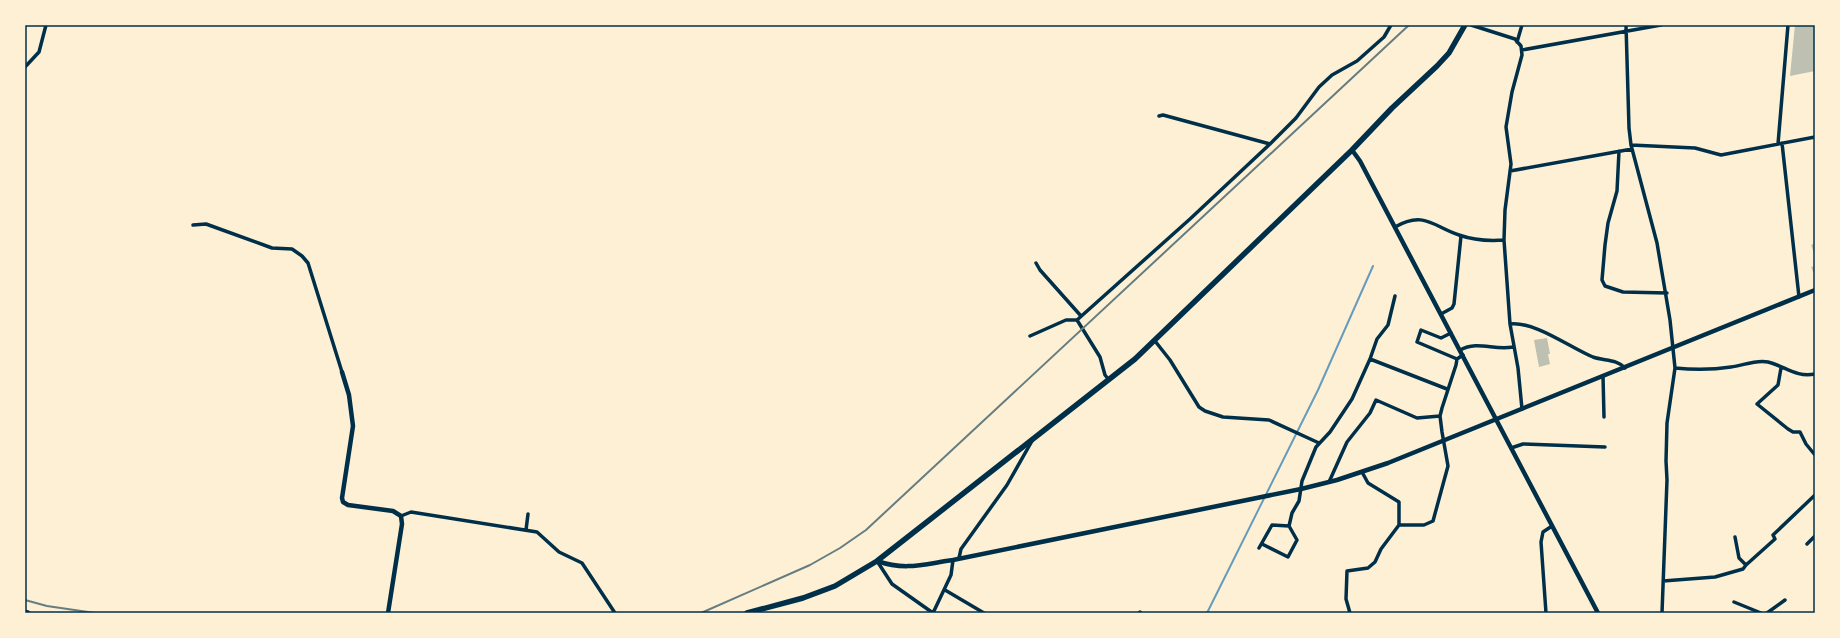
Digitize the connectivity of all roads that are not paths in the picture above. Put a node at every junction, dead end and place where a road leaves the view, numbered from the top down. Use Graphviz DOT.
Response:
graph roads {
  1 [pos="46,25"];
  2 [pos="1391,25"];
  3 [pos="1466,25"];
  4 [pos="1471,25"];
  5 [pos="1522,25"];
  6 [pos="1626,25"];
  7 [pos="1661,25"];
  8 [pos="1788,25"];
  9 [pos="1626,31"];
  10 [pos="1517,42"];
  11 [pos="1522,50"];
  12 [pos="25,67"];
  13 [pos="1159,116"];
  14 [pos="1815,137"];
  15 [pos="1780,143"];
  16 [pos="1270,144"];
  17 [pos="1632,147"];
  18 [pos="1352,150"];
  19 [pos="1619,151"];
  20 [pos="1510,171"];
  21 [pos="193,225"];
  22 [pos="1396,227"];
  23 [pos="1461,236"];
  24 [pos="1504,240"];
  25 [pos="1036,263"];
  26 [pos="1815,290"];
  27 [pos="1667,293"];
  28 [pos="1394,296"];
  29 [pos="1799,297"];
  30 [pos="1441,314"];
  31 [pos="1081,316"];
  32 [pos="1077,320"];
  33 [pos="1510,324"];
  34 [pos="1451,333"];
  35 [pos="1030,336"];
  36 [pos="1154,341"];
  37 [pos="1513,347"];
  38 [pos="1673,348"];
  39 [pos="1460,350"];
  40 [pos="1463,355"];
  41 [pos="1370,359"];
  42 [pos="1457,359"];
  43 [pos="1624,368"];
  44 [pos="1675,368"];
  45 [pos="1781,368"];
  46 [pos="342,372"];
  47 [pos="1815,374"];
  48 [pos="1603,376"];
  49 [pos="1109,380"];
  50 [pos="1447,389"];
  51 [pos="1522,409"];
  52 [pos="1440,416"];
  53 [pos="1604,417"];
  54 [pos="1496,420"];
  55 [pos="1034,438"];
  56 [pos="1444,441"];
  57 [pos="1319,443"];
  58 [pos="1511,448"];
  59 [pos="1605,448"];
  60 [pos="1815,455"];
  61 [pos="1362,472"];
  62 [pos="1329,482"];
  63 [pos="1301,489"];
  64 [pos="1815,495"];
  65 [pos="528,514"];
  66 [pos="401,516"];
  67 [pos="1399,525"];
  68 [pos="1289,526"];
  69 [pos="1552,526"];
  70 [pos="526,530"];
  71 [pos="1815,536"];
  72 [pos="1735,537"];
  73 [pos="1262,544"];
  74 [pos="1807,544"];
  75 [pos="1259,548"];
  76 [pos="959,558"];
  77 [pos="952,560"];
  78 [pos="877,561"];
  79 [pos="1746,565"];
  80 [pos="1663,580"];
  81 [pos="945,590"];
  82 [pos="1785,600"];
  83 [pos="1734,602"];
  84 [pos="25,612"];
  85 [pos="28,613"];
  86 [pos="388,613"];
  87 [pos="615,613"];
  88 [pos="747,613"];
  89 [pos="933,613"];
  90 [pos="984,613"];
  91 [pos="1350,613"];
  92 [pos="1546,613"];
  93 [pos="1598,613"];
  94 [pos="1662,613"];
  95 [pos="1760,613"];
  96 [pos="1766,613"];
  1 -- 12 [label="street"];
  2 -- 16 [label="street"];
  3 -- 18 [label="main road"];
  4 -- 10 [label="street"];
  5 -- 10 [label="street"];
  6 -- 9 [label="street"];
  7 -- 9 [label="street"];
  8 -- 15 [label="street"];
  9 -- 11 [label="street"];
  9 -- 17 [label="street"];
  10 -- 11 [label="street"];
  11 -- 20 [label="street"];
  13 -- 16 [label="street"];
  14 -- 15 [label="street"];
  15 -- 17 [label="street"];
  15 -- 29 [label="street"];
  16 -- 31 [label="street"];
  17 -- 19 [label="street"];
  17 -- 27 [label="street"];
  18 -- 22 [label="street"];
  18 -- 36 [label="main road"];
  19 -- 20 [label="street"];
  19 -- 27 [label="street"];
  20 -- 24 [label="street"];
  21 -- 46 [label="street"];
  22 -- 23 [label="street"];
  22 -- 30 [label="street"];
  23 -- 24 [label="street"];
  23 -- 30 [label="street"];
  24 -- 33 [label="street"];
  25 -- 31 [label="street"];
  26 -- 29 [label="street"];
  27 -- 38 [label="street"];
  28 -- 41 [label="street"];
  29 -- 38 [label="street"];
  30 -- 34 [label="street"];
  31 -- 32 [label="street"];
  32 -- 35 [label="street"];
  32 -- 49 [label="street"];
  33 -- 37 [label="street"];
  33 -- 43 [label="street"];
  34 -- 39 [label="street"];
  34 -- 42 [label="street"];
  36 -- 49 [label="main road"];
  36 -- 57 [label="street"];
  37 -- 39 [label="street"];
  37 -- 51 [label="street"];
  38 -- 43 [label="street"];
  38 -- 44 [label="street"];
  39 -- 40 [label="street"];
  40 -- 42 [label="street"];
  40 -- 54 [label="street"];
  41 -- 50 [label="street"];
  41 -- 57 [label="street"];
  42 -- 50 [label="street"];
  43 -- 48 [label="street"];
  44 -- 45 [label="street"];
  44 -- 80 [label="street"];
  45 -- 47 [label="street"];
  45 -- 60 [label="street"];
  46 -- 66 [label="street"];
  48 -- 51 [label="street"];
  48 -- 53 [label="street"];
  49 -- 55 [label="main road"];
  50 -- 52 [label="street"];
  51 -- 54 [label="street"];
  52 -- 56 [label="street"];
  52 -- 62 [label="street"];
  54 -- 56 [label="street"];
  54 -- 58 [label="street"];
  55 -- 76 [label="street"];
  55 -- 78 [label="main road"];
  56 -- 61 [label="street"];
  56 -- 67 [label="street"];
  57 -- 63 [label="street"];
  58 -- 59 [label="street"];
  58 -- 69 [label="street"];
  61 -- 62 [label="street"];
  61 -- 67 [label="street"];
  62 -- 63 [label="street"];
  63 -- 68 [label="street"];
  63 -- 76 [label="street"];
  64 -- 79 [label="street"];
  65 -- 70 [label="street"];
  66 -- 70 [label="street"];
  66 -- 86 [label="street"];
  67 -- 91 [label="street"];
  68 -- 73 [label="street"];
  68 -- 73 [label="street"];
  69 -- 92 [label="street"];
  69 -- 93 [label="street"];
  70 -- 87 [label="street"];
  71 -- 74 [label="street"];
  72 -- 79 [label="street"];
  73 -- 75 [label="street"];
  76 -- 77 [label="street"];
  77 -- 78 [label="street"];
  77 -- 81 [label="street"];
  78 -- 88 [label="main road"];
  78 -- 89 [label="street"];
  79 -- 80 [label="street"];
  80 -- 94 [label="street"];
  81 -- 89 [label="street"];
  81 -- 90 [label="street"];
  82 -- 96 [label="street"];
  83 -- 95 [label="street"];
  84 -- 85 [label="main road"];
}
